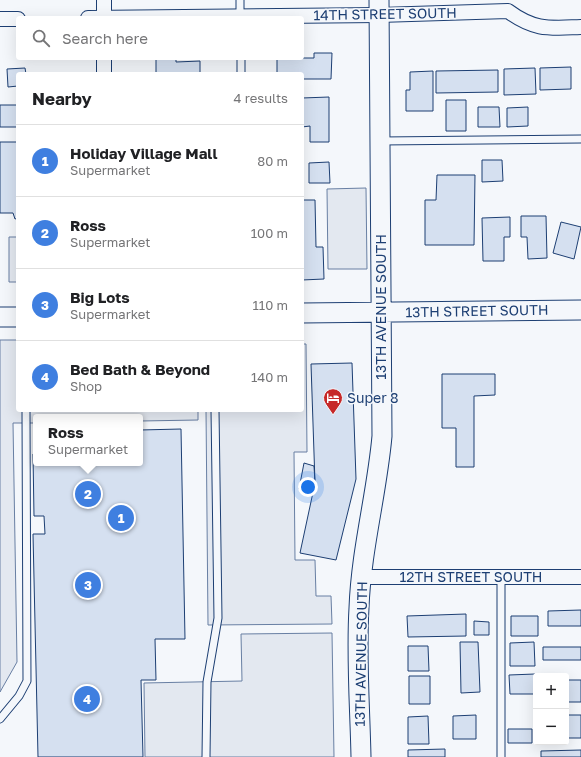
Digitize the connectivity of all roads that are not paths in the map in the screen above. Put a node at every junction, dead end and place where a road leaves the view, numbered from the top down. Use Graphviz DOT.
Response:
graph roads {
  1 [pos="104,0"];
  2 [pos="240,0"];
  3 [pos="508,5"];
  4 [pos="379,7"];
  5 [pos="104,16"];
  6 [pos="240,16"];
  7 [pos="254,16"];
  8 [pos="0,19"];
  9 [pos="16,19"];
  10 [pos="581,27"];
  11 [pos="104,60"];
  12 [pos="241,60"];
  13 [pos="104,72"];
  14 [pos="241,72"];
  15 [pos="581,139"];
  16 [pos="380,141"];
  17 [pos="581,310"];
  18 [pos="381,312"];
  19 [pos="304,313"];
  20 [pos="0,317"];
  21 [pos="16,317"];
  22 [pos="26,412"];
  23 [pos="216,412"];
  24 [pos="362,576"];
  25 [pos="501,577"];
  26 [pos="581,577"];
  27 [pos="0,719"];
  28 [pos="206,757"];
  29 [pos="361,757"];
  30 [pos="501,757"];
  1 -- 5 [label="street"];
  2 -- 6 [label="lane"];
  3 -- 4 [label="street, 14TH STREET SOUTH"];
  3 -- 10 [label="street, 14TH STREET SOUTH"];
  4 -- 7 [label="street, 14TH STREET SOUTH"];
  4 -- 16 [label="street, 13TH AVENUE SOUTH"];
  8 -- 9 [label="street"];
  11 -- 13 [label="street"];
  12 -- 14 [label="lane"];
  15 -- 16 [label="lane"];
  16 -- 18 [label="street, 13TH AVENUE SOUTH"];
  17 -- 18 [label="street, 13TH STREET SOUTH"];
  18 -- 19 [label="street, 13TH STREET SOUTH"];
  18 -- 24 [label="street, 13TH AVENUE SOUTH"];
  20 -- 21 [label="street"];
  22 -- 27 [label="lane"];
  23 -- 28 [label="lane"];
  24 -- 25 [label="street, 12TH STREET SOUTH"];
  24 -- 29 [label="street, 13TH AVENUE SOUTH"];
  25 -- 26 [label="street, 12TH STREET SOUTH"];
  25 -- 30 [label="lane"];
}
